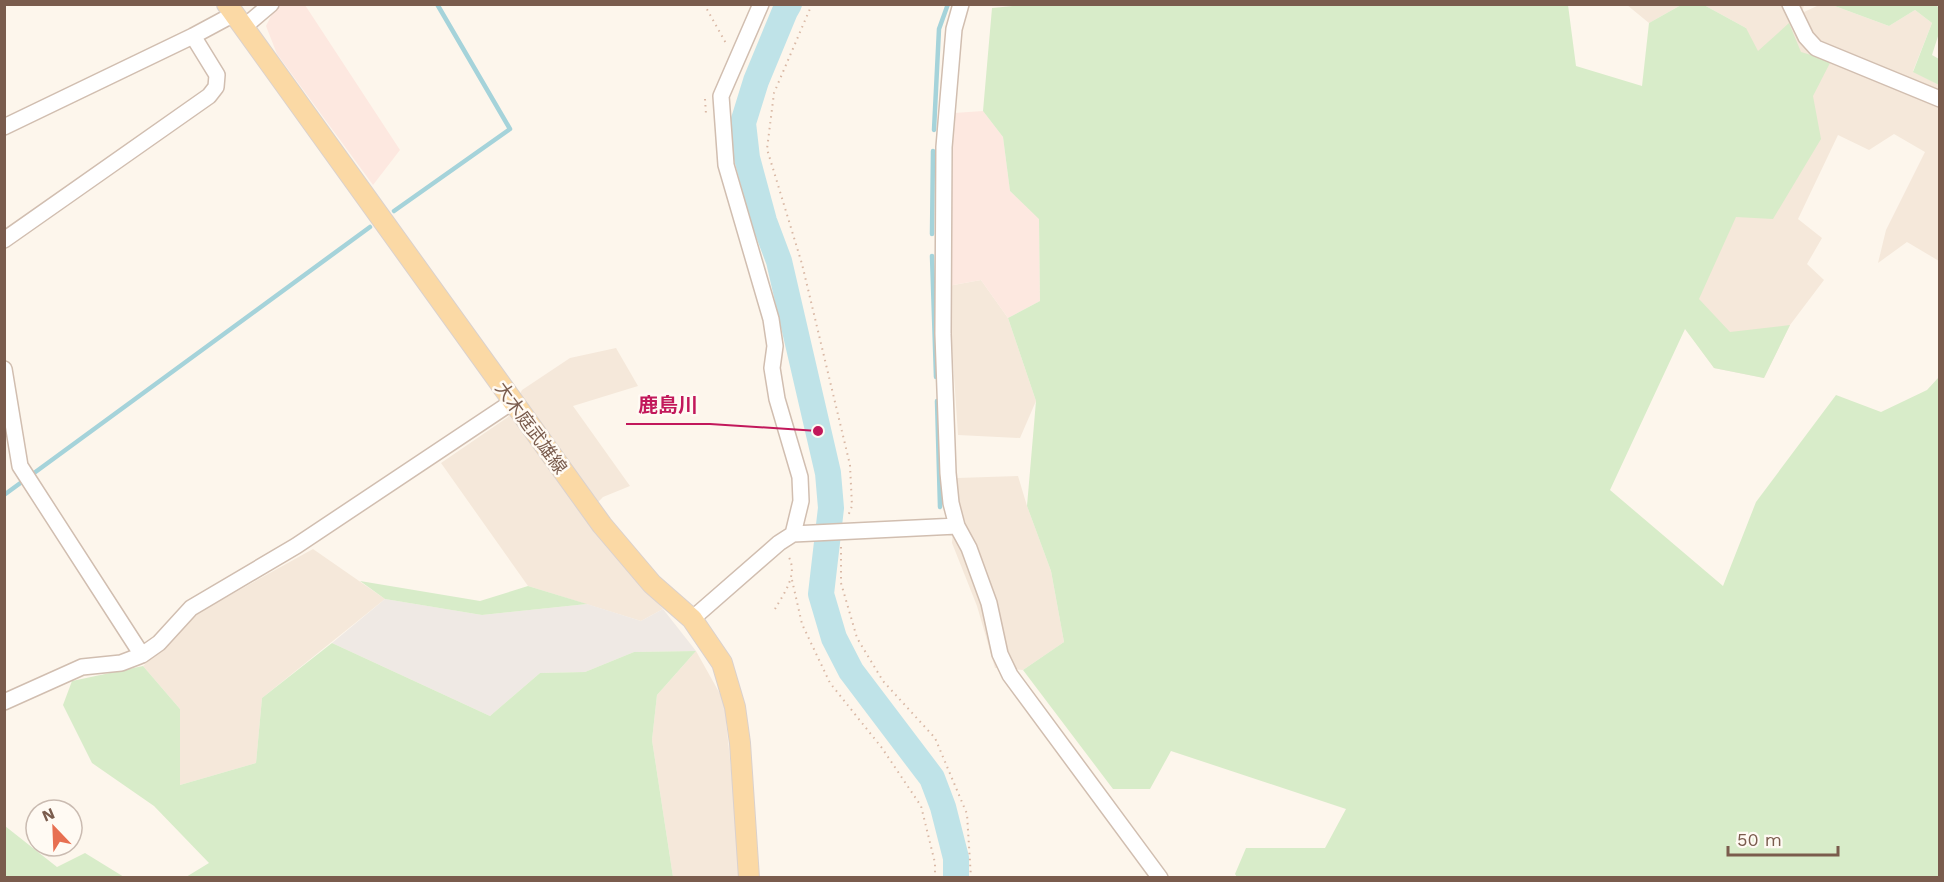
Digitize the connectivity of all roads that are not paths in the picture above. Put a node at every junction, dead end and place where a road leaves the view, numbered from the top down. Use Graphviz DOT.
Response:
graph roads {
  1 [pos="271,4"];
  2 [pos="761,4"];
  3 [pos="961,4"];
  4 [pos="1790,4"];
  5 [pos="235,15"];
  6 [pos="193,36"];
  7 [pos="1940,99"];
  8 [pos="4,127"];
  9 [pos="4,240"];
  10 [pos="4,369"];
  11 [pos="512,402"];
  12 [pos="957,526"];
  13 [pos="797,533"];
  14 [pos="692,619"];
  15 [pos="142,654"];
  16 [pos="4,702"];
  17 [pos="749,878"];
  18 [pos="1160,878"];
  1 -- 5 [label="street"];
  2 -- 13 [label="street"];
  3 -- 12 [label="street"];
  4 -- 7 [label="street"];
  5 -- 6 [label="street"];
  5 -- 11 [label="main road, 大木庭武雄線"];
  6 -- 8 [label="street"];
  6 -- 9 [label="street"];
  10 -- 15 [label="street"];
  11 -- 14 [label="main road, 大木庭武雄線"];
  11 -- 15 [label="street"];
  12 -- 13 [label="street"];
  12 -- 18 [label="street"];
  13 -- 14 [label="street"];
  14 -- 17 [label="main road, 大木庭武雄線"];
  15 -- 16 [label="street"];
}
